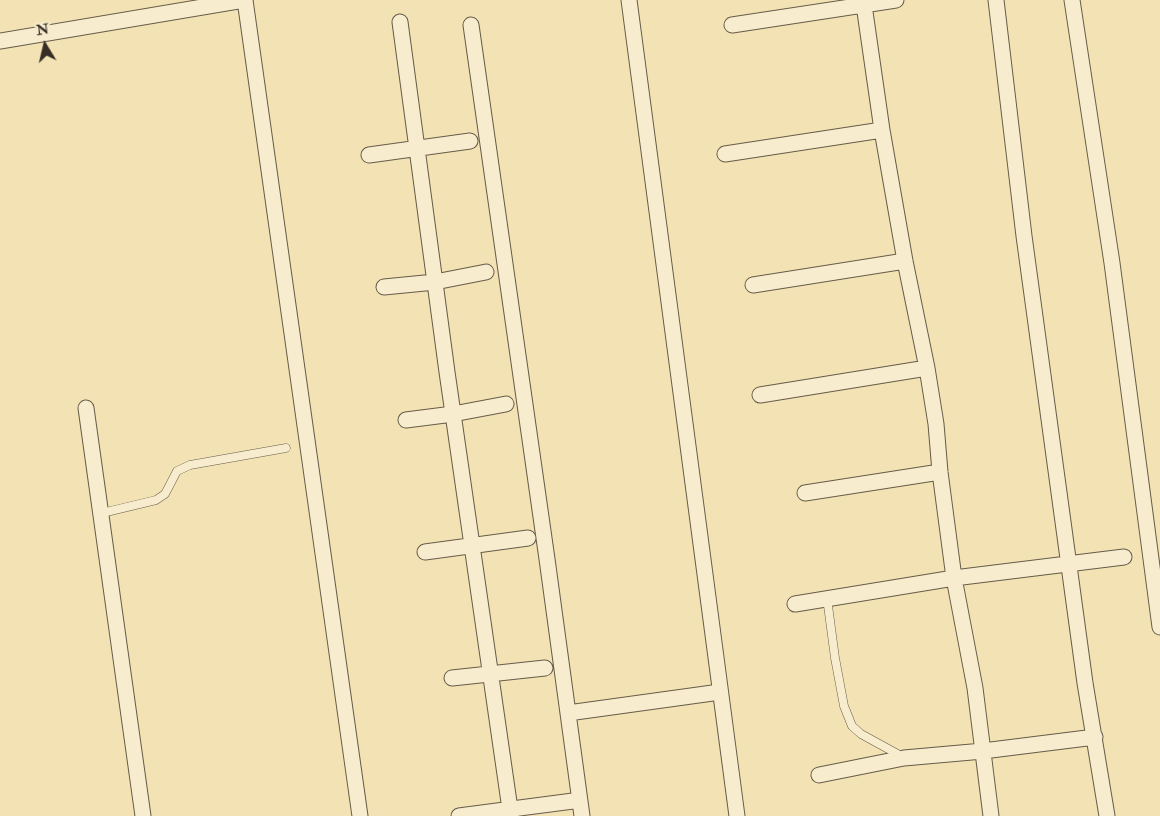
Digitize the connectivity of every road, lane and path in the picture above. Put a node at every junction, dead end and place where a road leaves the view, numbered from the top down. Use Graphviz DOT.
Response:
graph roads {
  1 [pos="245,0"];
  2 [pos="629,0"];
  3 [pos="896,0"];
  4 [pos="996,0"];
  5 [pos="1072,0"];
  6 [pos="864,6"];
  7 [pos="400,22"];
  8 [pos="470,25"];
  9 [pos="732,26"];
  10 [pos="0,41"];
  11 [pos="882,130"];
  12 [pos="470,141"];
  13 [pos="417,148"];
  14 [pos="725,154"];
  15 [pos="369,156"];
  16 [pos="905,261"];
  17 [pos="486,272"];
  18 [pos="435,282"];
  19 [pos="752,285"];
  20 [pos="384,287"];
  21 [pos="927,368"];
  22 [pos="760,394"];
  23 [pos="506,404"];
  24 [pos="86,408"];
  25 [pos="453,414"];
  26 [pos="406,420"];
  27 [pos="286,448"];
  28 [pos="940,472"];
  29 [pos="805,493"];
  30 [pos="102,514"];
  31 [pos="528,538"];
  32 [pos="472,546"];
  33 [pos="425,552"];
  34 [pos="1124,557"];
  35 [pos="1069,564"];
  36 [pos="954,578"];
  37 [pos="827,598"];
  38 [pos="794,604"];
  39 [pos="1160,627"];
  40 [pos="545,668"];
  41 [pos="491,674"];
  42 [pos="452,678"];
  43 [pos="720,692"];
  44 [pos="568,713"];
  45 [pos="1095,737"];
  46 [pos="983,751"];
  47 [pos="904,758"];
  48 [pos="819,775"];
  49 [pos="573,801"];
  50 [pos="511,812"];
  51 [pos="143,816"];
  52 [pos="360,816"];
  53 [pos="459,816"];
  54 [pos="582,816"];
  55 [pos="737,816"];
  56 [pos="990,816"];
  57 [pos="1107,816"];
  1 -- 10 [label="street"];
  1 -- 52 [label="street"];
  2 -- 43 [label="street"];
  3 -- 6 [label="street"];
  4 -- 35 [label="street"];
  5 -- 39 [label="street"];
  6 -- 9 [label="street"];
  6 -- 11 [label="street"];
  7 -- 13 [label="street"];
  8 -- 44 [label="street"];
  11 -- 14 [label="street"];
  11 -- 16 [label="street"];
  12 -- 13 [label="street"];
  13 -- 15 [label="street"];
  13 -- 18 [label="street"];
  16 -- 19 [label="street"];
  16 -- 21 [label="street"];
  17 -- 18 [label="street"];
  18 -- 20 [label="street"];
  18 -- 25 [label="street"];
  21 -- 22 [label="street"];
  21 -- 28 [label="street"];
  23 -- 25 [label="street"];
  24 -- 30 [label="street"];
  25 -- 26 [label="street"];
  25 -- 32 [label="street"];
  27 -- 30 [label="lane"];
  28 -- 29 [label="street"];
  28 -- 36 [label="street"];
  30 -- 51 [label="street"];
  31 -- 32 [label="street"];
  32 -- 33 [label="street"];
  32 -- 41 [label="street"];
  34 -- 35 [label="street"];
  35 -- 36 [label="street"];
  35 -- 45 [label="street"];
  36 -- 37 [label="street"];
  36 -- 46 [label="street"];
  37 -- 38 [label="street"];
  37 -- 47 [label="lane"];
  40 -- 41 [label="street"];
  41 -- 42 [label="street"];
  41 -- 50 [label="street"];
  43 -- 44 [label="street"];
  43 -- 55 [label="street"];
  44 -- 54 [label="street"];
  45 -- 46 [label="street"];
  45 -- 57 [label="street"];
  46 -- 47 [label="street"];
  46 -- 56 [label="street"];
  47 -- 48 [label="street"];
  49 -- 50 [label="street"];
  50 -- 53 [label="street"];
}
